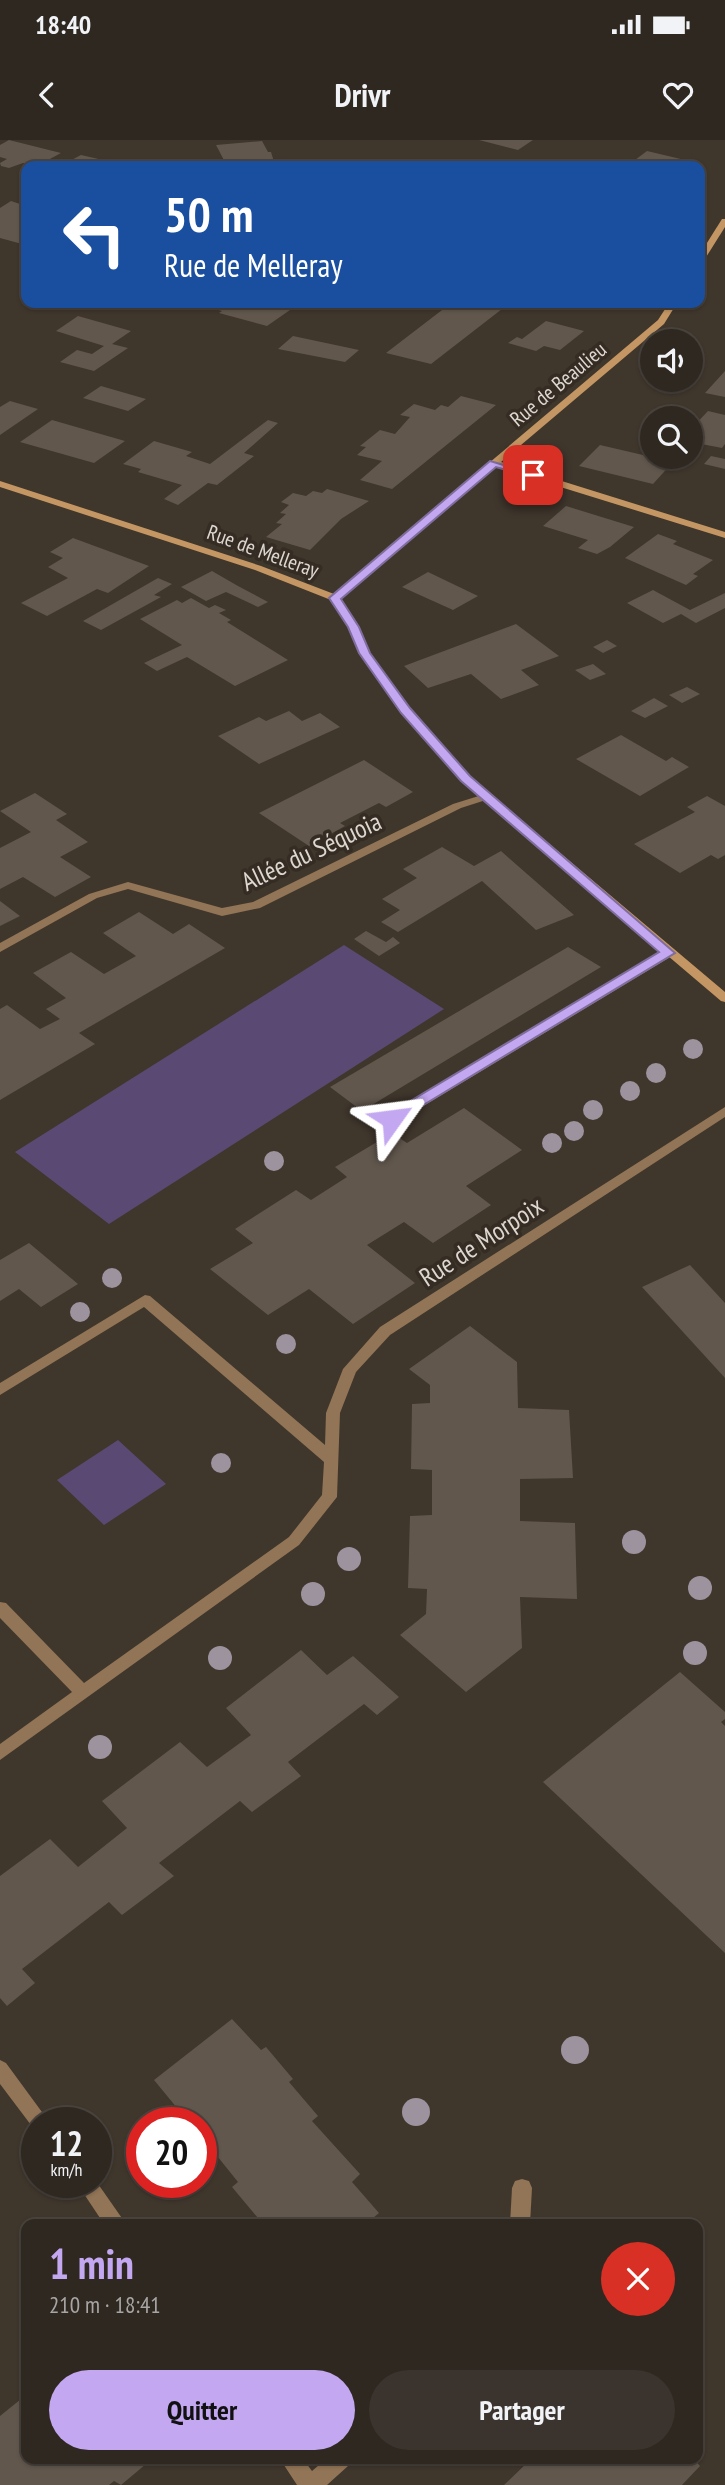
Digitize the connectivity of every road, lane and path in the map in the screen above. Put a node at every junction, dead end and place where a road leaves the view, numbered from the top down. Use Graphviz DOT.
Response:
graph roads {
  1 [pos="725,220"];
  2 [pos="705,252"];
  3 [pos="670,308"];
  4 [pos="494,463"];
  5 [pos="0,484"];
  6 [pos="725,536"];
  7 [pos="335,598"];
  8 [pos="485,797"];
  9 [pos="0,948"];
  10 [pos="668,953"];
  11 [pos="725,998"];
  12 [pos="725,1111"];
  13 [pos="392,1119"];
  14 [pos="0,1390"];
  15 [pos="332,1461"];
  16 [pos="0,1608"];
  17 [pos="83,1693"];
  18 [pos="0,1753"];
  19 [pos="0,2069"];
  20 [pos="29,2107"];
  21 [pos="522,2189"];
  22 [pos="97,2198"];
  23 [pos="112,2219"];
  24 [pos="520,2219"];
  25 [pos="294,2464"];
  26 [pos="335,2464"];
  27 [pos="310,2485"];
  1 -- 2 [label="street"];
  3 -- 4 [label="street, Rue de Beaulieu"];
  4 -- 6 [label="street"];
  4 -- 7 [label="street, Rue de Beaulieu"];
  5 -- 7 [label="street, Rue de Melleray"];
  7 -- 8 [label="street, Rue de Melleray"];
  8 -- 9 [label="street, Allée du Séquoia"];
  8 -- 10 [label="street, Rue de Melleray"];
  10 -- 11 [label="street, Rue de Melleray"];
  10 -- 13 [label="street"];
  12 -- 15 [label="street, Rue de Morpoix"];
  14 -- 15 [label="street"];
  15 -- 17 [label="street, Rue de Morpoix"];
  16 -- 17 [label="street"];
  17 -- 18 [label="street, Rue de Morpoix"];
  19 -- 20 [label="street"];
  21 -- 24 [label="street"];
  22 -- 23 [label="street"];
  25 -- 27 [label="street"];
  26 -- 27 [label="street"];
}
